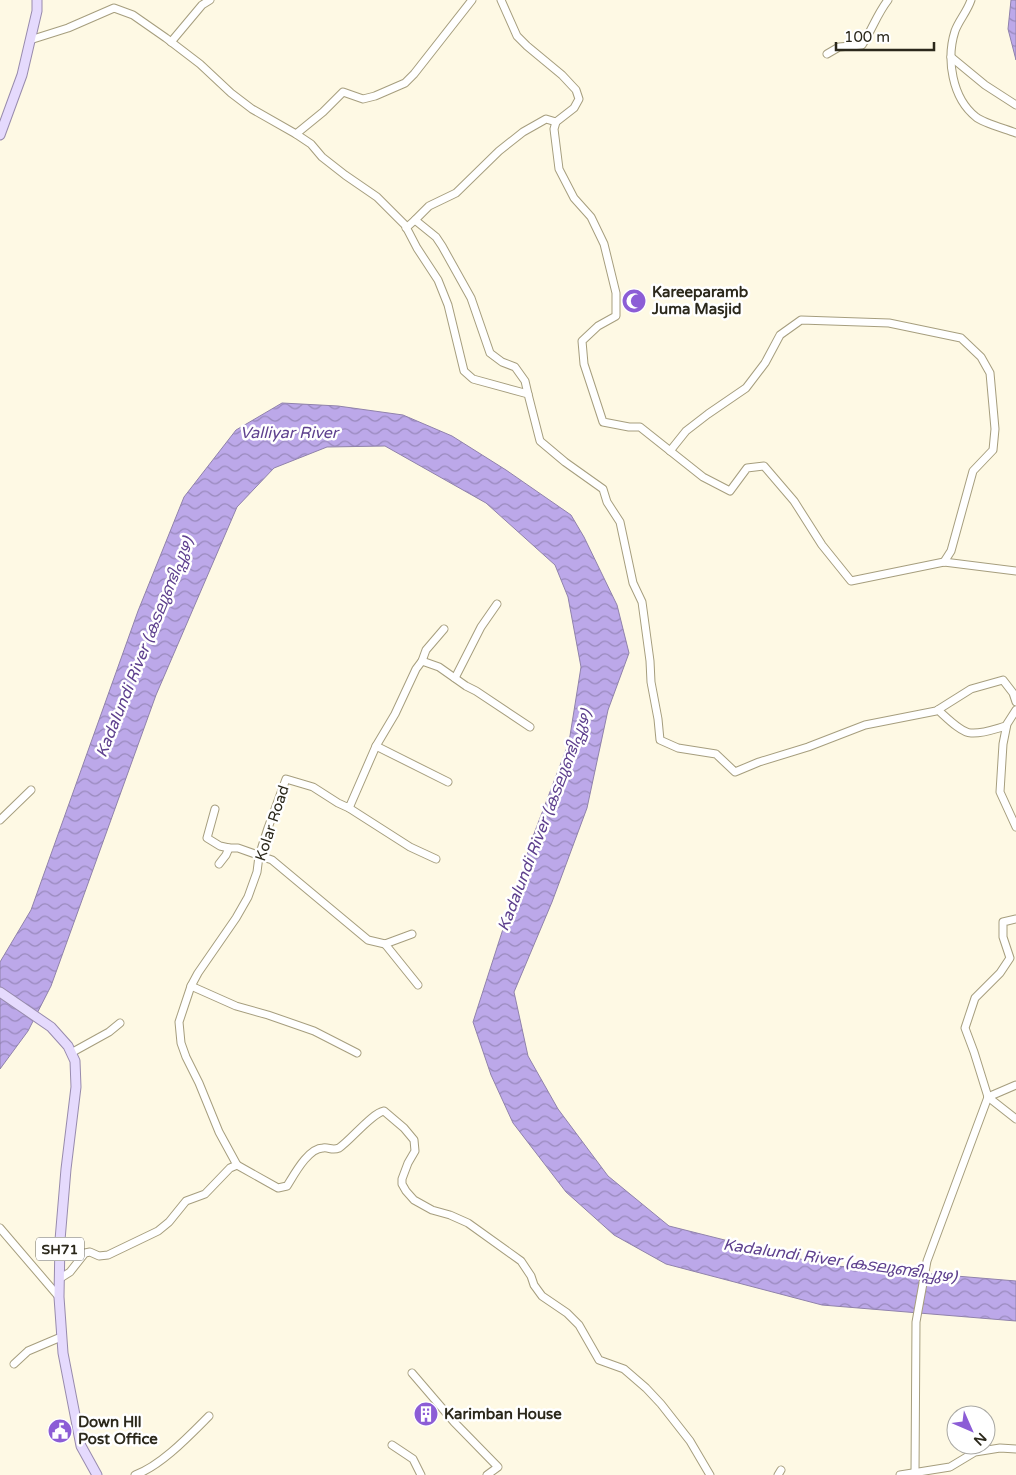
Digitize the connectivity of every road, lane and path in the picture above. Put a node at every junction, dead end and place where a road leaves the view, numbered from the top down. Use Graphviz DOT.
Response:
graph roads {
  1 [pos="37,0"];
  2 [pos="210,0"];
  3 [pos="472,0"];
  4 [pos="501,0"];
  5 [pos="888,0"];
  6 [pos="971,0"];
  7 [pos="30,40"];
  8 [pos="172,42"];
  9 [pos="827,54"];
  10 [pos="951,57"];
  11 [pos="1016,105"];
  12 [pos="556,122"];
  13 [pos="296,134"];
  14 [pos="1016,134"];
  15 [pos="0,135"];
  16 [pos="415,220"];
  17 [pos="406,228"];
  18 [pos="623,300"];
  19 [pos="616,316"];
  20 [pos="528,394"];
  21 [pos="670,451"];
  22 [pos="944,562"];
  23 [pos="1016,571"];
  24 [pos="498,604"];
  25 [pos="444,629"];
  26 [pos="422,661"];
  27 [pos="456,678"];
  28 [pos="1016,702"];
  29 [pos="938,710"];
  30 [pos="1016,710"];
  31 [pos="1006,726"];
  32 [pos="530,727"];
  33 [pos="376,746"];
  34 [pos="448,782"];
  35 [pos="31,790"];
  36 [pos="349,808"];
  37 [pos="215,809"];
  38 [pos="0,820"];
  39 [pos="1016,827"];
  40 [pos="229,848"];
  41 [pos="259,856"];
  42 [pos="436,860"];
  43 [pos="218,864"];
  44 [pos="1016,919"];
  45 [pos="412,934"];
  46 [pos="385,944"];
  47 [pos="191,986"];
  48 [pos="418,986"];
  49 [pos="0,992"];
  50 [pos="120,1022"];
  51 [pos="71,1053"];
  52 [pos="357,1053"];
  53 [pos="1016,1085"];
  54 [pos="988,1097"];
  55 [pos="1016,1119"];
  56 [pos="237,1164"];
  57 [pos="0,1228"];
  58 [pos="59,1279"];
  59 [pos="59,1297"];
  60 [pos="61,1336"];
  61 [pos="14,1364"];
  62 [pos="412,1373"];
  63 [pos="209,1416"];
  64 [pos="392,1445"];
  65 [pos="1016,1449"];
  66 [pos="915,1473"];
  67 [pos="96,1475"];
  68 [pos="135,1475"];
  69 [pos="421,1475"];
  70 [pos="487,1475"];
  71 [pos="710,1475"];
  72 [pos="900,1475"];
  1 -- 7 [label="main road"];
  2 -- 8 [label="street"];
  3 -- 13 [label="street"];
  4 -- 12 [label="street"];
  5 -- 9 [label="street"];
  6 -- 10 [label="street"];
  7 -- 8 [label="street"];
  7 -- 15 [label="main road"];
  8 -- 13 [label="street"];
  10 -- 11 [label="street"];
  10 -- 14 [label="street"];
  12 -- 16 [label="street"];
  12 -- 19 [label="street"];
  13 -- 17 [label="street"];
  16 -- 17 [label="street"];
  16 -- 20 [label="street"];
  17 -- 20 [label="street"];
  18 -- 19 [label="street"];
  19 -- 21 [label="street"];
  20 -- 29 [label="street"];
  21 -- 22 [label="street"];
  21 -- 22 [label="street"];
  22 -- 23 [label="street"];
  24 -- 27 [label="street"];
  25 -- 26 [label="street"];
  26 -- 27 [label="street"];
  26 -- 33 [label="street"];
  27 -- 32 [label="street"];
  28 -- 29 [label="street"];
  29 -- 31 [label="street"];
  30 -- 31 [label="street"];
  31 -- 39 [label="street"];
  33 -- 34 [label="street"];
  33 -- 36 [label="street"];
  35 -- 38 [label="street"];
  36 -- 41 [label="street, Kolar Road"];
  36 -- 42 [label="street"];
  37 -- 40 [label="street"];
  40 -- 41 [label="street"];
  40 -- 43 [label="street"];
  41 -- 46 [label="street"];
  41 -- 47 [label="street, Kolar Road"];
  44 -- 54 [label="street"];
  45 -- 46 [label="street"];
  46 -- 48 [label="street"];
  47 -- 52 [label="street"];
  47 -- 56 [label="street, Kolar Road"];
  49 -- 51 [label="main road, SH71"];
  50 -- 51 [label="street"];
  51 -- 58 [label="main road, SH71"];
  53 -- 54 [label="street"];
  54 -- 55 [label="street"];
  54 -- 66 [label="street"];
  56 -- 58 [label="street"];
  56 -- 71 [label="street"];
  57 -- 59 [label="street"];
  58 -- 59 [label="main road, SH71"];
  59 -- 60 [label="main road, SH71"];
  60 -- 61 [label="street"];
  60 -- 67 [label="main road, SH71"];
  62 -- 70 [label="street"];
  63 -- 68 [label="street"];
  64 -- 69 [label="street"];
  65 -- 66 [label="street"];
  66 -- 72 [label="street"];
}
